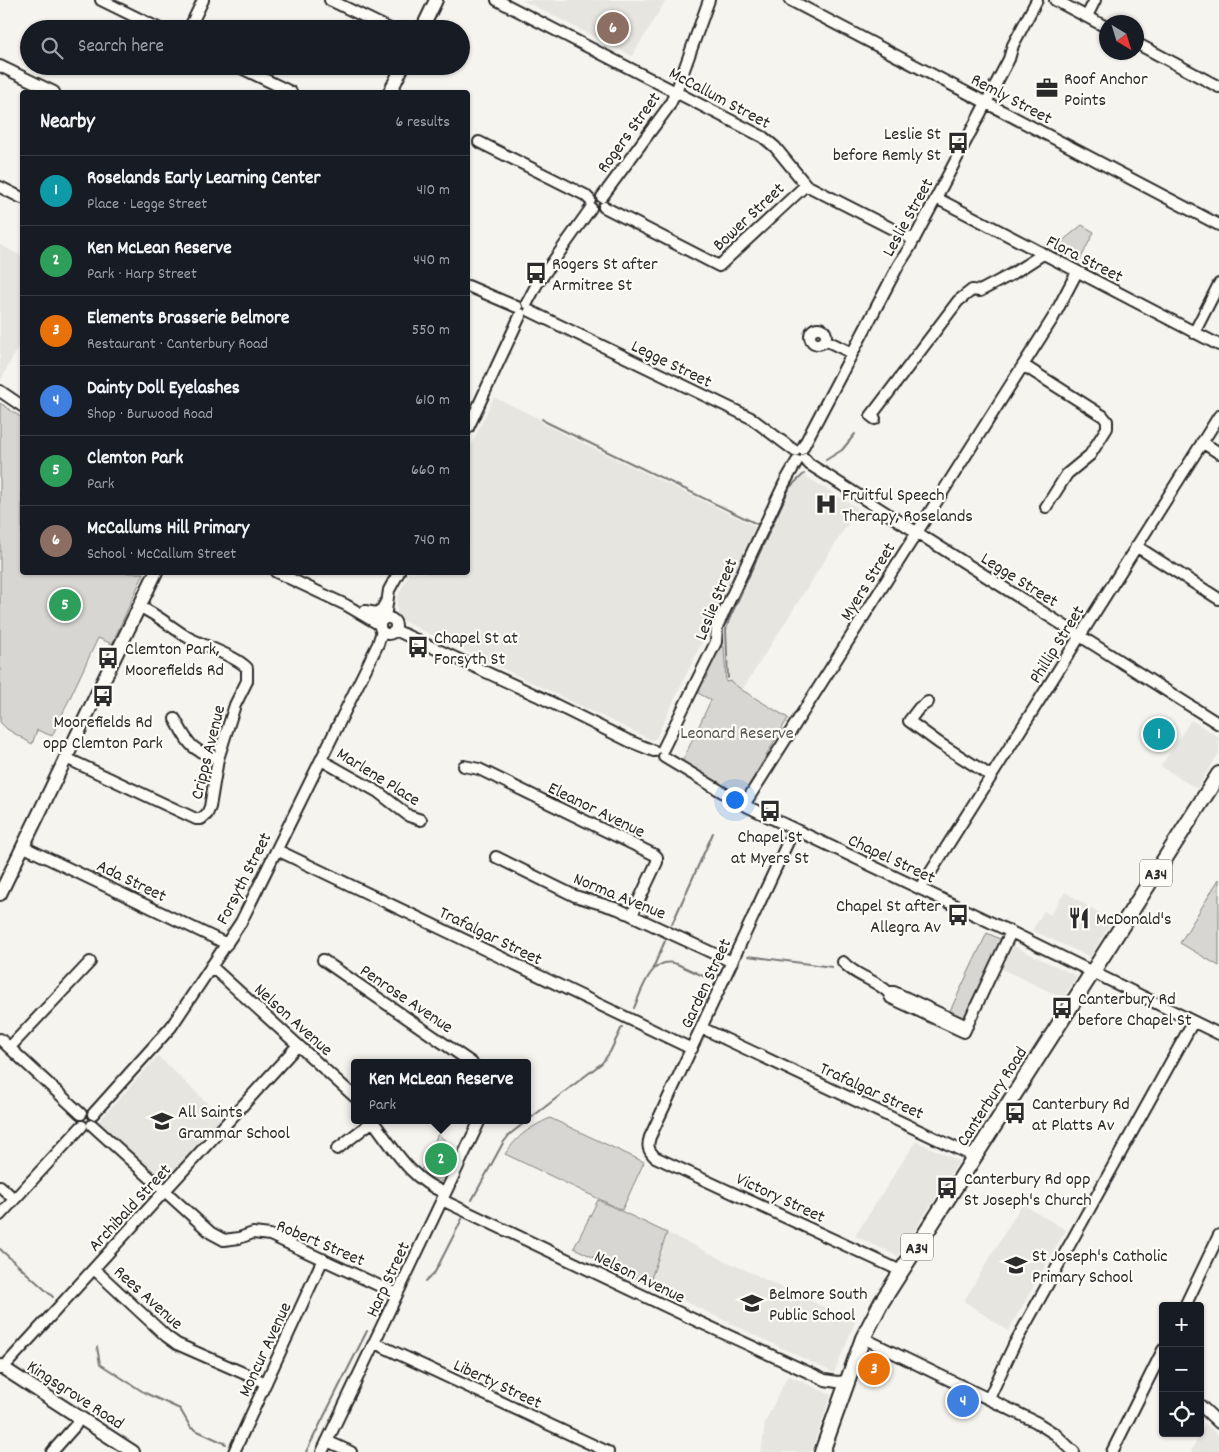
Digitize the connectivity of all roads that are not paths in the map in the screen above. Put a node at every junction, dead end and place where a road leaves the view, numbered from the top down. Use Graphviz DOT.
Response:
graph roads {
  1 [pos="101,0"];
  2 [pos="203,0"];
  3 [pos="330,0"];
  4 [pos="436,0"];
  5 [pos="497,0"];
  6 [pos="709,0"];
  7 [pos="790,0"];
  8 [pos="1037,0"];
  9 [pos="1055,0"];
  10 [pos="1095,0"];
  11 [pos="1087,16"];
  12 [pos="142,20"];
  13 [pos="193,20"];
  14 [pos="364,20"];
  15 [pos="426,20"];
  16 [pos="1099,23"];
  17 [pos="1144,47"];
  18 [pos="0,66"];
  19 [pos="256,75"];
  20 [pos="398,75"];
  21 [pos="1219,86"];
  22 [pos="50,90"];
  23 [pos="287,90"];
  24 [pos="391,90"];
  25 [pos="676,92"];
  26 [pos="986,103"];
  27 [pos="479,142"];
  28 [pos="806,185"];
  29 [pos="0,187"];
  30 [pos="20,197"];
  31 [pos="602,197"];
  32 [pos="936,198"];
  33 [pos="591,204"];
  34 [pos="604,207"];
  35 [pos="1219,225"];
  36 [pos="914,240"];
  37 [pos="1044,254"];
  38 [pos="1077,272"];
  39 [pos="1219,284"];
  40 [pos="470,287"];
  41 [pos="524,309"];
  42 [pos="1194,332"];
  43 [pos="825,340"];
  44 [pos="1219,345"];
  45 [pos="852,353"];
  46 [pos="1023,366"];
  47 [pos="0,391"];
  48 [pos="20,405"];
  49 [pos="1219,416"];
  50 [pos="1118,417"];
  51 [pos="875,419"];
  52 [pos="1107,423"];
  53 [pos="470,424"];
  54 [pos="1202,442"];
  55 [pos="1219,453"];
  56 [pos="800,455"];
  57 [pos="1046,508"];
  58 [pos="917,532"];
  59 [pos="1136,546"];
  60 [pos="155,575"];
  61 [pos="282,575"];
  62 [pos="398,575"];
  63 [pos="394,583"];
  64 [pos="1219,598"];
  65 [pos="387,601"];
  66 [pos="346,605"];
  67 [pos="140,607"];
  68 [pos="365,610"];
  69 [pos="384,623"];
  70 [pos="1080,636"];
  71 [pos="928,702"];
  72 [pos="175,719"];
  73 [pos="1219,724"];
  74 [pos="660,752"];
  75 [pos="66,758"];
  76 [pos="218,759"];
  77 [pos="321,760"];
  78 [pos="464,766"];
  79 [pos="1219,774"];
  80 [pos="991,776"];
  81 [pos="1215,789"];
  82 [pos="744,805"];
  83 [pos="421,820"];
  84 [pos="794,830"];
  85 [pos="24,847"];
  86 [pos="277,850"];
  87 [pos="496,857"];
  88 [pos="920,889"];
  89 [pos="0,894"];
  90 [pos="632,915"];
  91 [pos="1011,932"];
  92 [pos="227,944"];
  93 [pos="323,960"];
  94 [pos="90,962"];
  95 [pos="732,962"];
  96 [pos="843,962"];
  97 [pos="211,966"];
  98 [pos="1092,972"];
  99 [pos="1193,1022"];
  100 [pos="702,1028"];
  101 [pos="1219,1034"];
  102 [pos="0,1039"];
  103 [pos="298,1045"];
  104 [pos="10,1048"];
  105 [pos="692,1049"];
  106 [pos="466,1059"];
  107 [pos="351,1093"];
  108 [pos="80,1114"];
  109 [pos="93,1114"];
  110 [pos="369,1124"];
  111 [pos="375,1124"];
  112 [pos="478,1124"];
  113 [pos="87,1125"];
  114 [pos="337,1149"];
  115 [pos="649,1151"];
  116 [pos="975,1157"];
  117 [pos="0,1186"];
  118 [pos="165,1191"];
  119 [pos="443,1197"];
  120 [pos="14,1199"];
  121 [pos="0,1215"];
  122 [pos="1219,1235"];
  123 [pos="323,1259"];
  124 [pos="94,1269"];
  125 [pos="901,1271"];
  126 [pos="397,1294"];
  127 [pos="1186,1302"];
  128 [pos="863,1338"];
  129 [pos="375,1343"];
  130 [pos="1,1367"];
  131 [pos="1159,1367"];
  132 [pos="825,1380"];
  133 [pos="847,1381"];
  134 [pos="266,1383"];
  135 [pos="841,1396"];
  136 [pos="989,1398"];
  137 [pos="1204,1408"];
  138 [pos="79,1418"];
  139 [pos="1219,1423"];
  140 [pos="327,1441"];
  141 [pos="52,1452"];
  142 [pos="133,1452"];
  143 [pos="234,1452"];
  144 [pos="322,1452"];
  145 [pos="350,1452"];
  146 [pos="608,1452"];
  147 [pos="822,1452"];
  148 [pos="1074,1452"];
  149 [pos="1112,1452"];
  1 -- 12 [label="street"];
  2 -- 13 [label="street"];
  3 -- 14 [label="street"];
  4 -- 15 [label="main road"];
  5 -- 25 [label="street, McCallum Street"];
  6 -- 25 [label="street, Rogers Street"];
  7 -- 26 [label="street, Remly Street"];
  8 -- 26 [label="street, Leslie Street"];
  9 -- 11 [label="street"];
  10 -- 11 [label="street"];
  11 -- 16 [label="street"];
  17 -- 21 [label="street"];
  18 -- 22 [label="street"];
  19 -- 23 [label="street"];
  20 -- 24 [label="main road"];
  25 -- 28 [label="street, McCallum Street"];
  25 -- 31 [label="street, Rogers Street"];
  26 -- 32 [label="street, Leslie Street"];
  26 -- 35 [label="street, Remly Street"];
  27 -- 33 [label="street"];
  28 -- 34 [label="street, Bower Street"];
  28 -- 36 [label="street, McCallum Street"];
  29 -- 30 [label="street"];
  31 -- 33 [label="street"];
  31 -- 34 [label="street"];
  32 -- 36 [label="street, Leslie Street"];
  32 -- 37 [label="street, Flora Street"];
  33 -- 34 [label="street"];
  33 -- 41 [label="street"];
  36 -- 45 [label="street, Leslie Street"];
  37 -- 38 [label="street, Flora Street"];
  37 -- 51 [label="street"];
  38 -- 42 [label="street, Flora Street"];
  38 -- 46 [label="street, Myers Street"];
  39 -- 42 [label="street"];
  40 -- 41 [label="street, Legge Street"];
  41 -- 53 [label="street"];
  41 -- 56 [label="street, Legge Street"];
  42 -- 44 [label="street, Flora Street"];
  43 -- 45 [label="street"];
  45 -- 56 [label="street, Leslie Street"];
  46 -- 52 [label="street"];
  46 -- 58 [label="street, Myers Street"];
  47 -- 48 [label="street"];
  49 -- 54 [label="street, Phillip Street"];
  50 -- 52 [label="street"];
  52 -- 57 [label="street"];
  54 -- 55 [label="street"];
  54 -- 59 [label="street, Phillip Street"];
  56 -- 58 [label="street, Legge Street"];
  56 -- 74 [label="street, Leslie Street"];
  58 -- 70 [label="street, Legge Street"];
  58 -- 82 [label="street, Myers Street"];
  59 -- 64 [label="street"];
  59 -- 70 [label="street, Phillip Street"];
  60 -- 67 [label="main road"];
  61 -- 66 [label="street"];
  62 -- 63 [label="street"];
  63 -- 65 [label="street"];
  63 -- 69 [label="street"];
  65 -- 68 [label="street"];
  65 -- 69 [label="street"];
  66 -- 68 [label="street"];
  66 -- 69 [label="street"];
  67 -- 75 [label="main road"];
  67 -- 76 [label="street, Cripps Avenue"];
  68 -- 69 [label="street"];
  69 -- 74 [label="street, Chapel Street"];
  69 -- 77 [label="street, Forsyth Street"];
  70 -- 73 [label="street, Legge Street"];
  70 -- 80 [label="street, Phillip Street"];
  71 -- 80 [label="street"];
  72 -- 76 [label="street"];
  74 -- 82 [label="street, Chapel Street"];
  75 -- 76 [label="street, Cripps Avenue"];
  75 -- 85 [label="main road"];
  77 -- 83 [label="street, Marlene Place"];
  77 -- 86 [label="street, Forsyth Street"];
  78 -- 90 [label="street, Eleanor Avenue"];
  79 -- 81 [label="highway, Canterbury Road / A34"];
  80 -- 88 [label="street, Phillip Street"];
  81 -- 98 [label="highway, Canterbury Road / A34"];
  82 -- 84 [label="street, Chapel Street"];
  84 -- 88 [label="street, Chapel Street"];
  84 -- 95 [label="street, Garden Street"];
  85 -- 89 [label="main road"];
  85 -- 92 [label="street, Ada Street"];
  86 -- 92 [label="street, Forsyth Street"];
  86 -- 105 [label="street, Trafalgar Street"];
  87 -- 90 [label="street, Norma Avenue"];
  88 -- 91 [label="street, Chapel Street"];
  90 -- 95 [label="street, Norma Avenue"];
  91 -- 96 [label="street"];
  91 -- 98 [label="street, Chapel Street"];
  92 -- 97 [label="street, Forsyth Street"];
  93 -- 106 [label="street, Penrose Avenue"];
  94 -- 104 [label="street"];
  95 -- 100 [label="street, Garden Street"];
  97 -- 103 [label="street, Nelson Avenue"];
  97 -- 109 [label="street, Forsyth Street"];
  98 -- 99 [label="street, Chapel Street"];
  98 -- 116 [label="highway, Canterbury Road / A34"];
  99 -- 101 [label="street, Chapel Street"];
  99 -- 136 [label="street"];
  100 -- 105 [label="street, Garden Street"];
  100 -- 116 [label="street, Trafalgar Street"];
  102 -- 104 [label="street"];
  103 -- 107 [label="street, Nelson Avenue"];
  103 -- 118 [label="street, Archibald Street"];
  104 -- 108 [label="street"];
  105 -- 115 [label="street, Garden Street"];
  108 -- 109 [label="street"];
  108 -- 113 [label="street"];
  109 -- 113 [label="street"];
  110 -- 114 [label="street"];
  111 -- 119 [label="street, Nelson Avenue"];
  112 -- 119 [label="street, Harp Street"];
  113 -- 118 [label="street, Robert Street"];
  113 -- 120 [label="street"];
  115 -- 125 [label="street, Victory Street"];
  116 -- 125 [label="highway, Canterbury Road / A34"];
  117 -- 120 [label="street"];
  118 -- 123 [label="street, Robert Street"];
  118 -- 124 [label="street, Archibald Street"];
  119 -- 126 [label="street, Harp Street"];
  119 -- 132 [label="street, Nelson Avenue"];
  120 -- 121 [label="street"];
  122 -- 127 [label="street"];
  123 -- 126 [label="street, Robert Street"];
  123 -- 134 [label="street, Moncur Avenue"];
  124 -- 130 [label="street, Archibald Street"];
  124 -- 134 [label="street, Rees Avenue"];
  125 -- 128 [label="highway, Canterbury Road / A34"];
  126 -- 129 [label="street, Harp Street"];
  128 -- 133 [label="highway, Canterbury Road / A34"];
  128 -- 136 [label="street"];
  129 -- 140 [label="street, Harp Street"];
  129 -- 146 [label="street, Liberty Street"];
  130 -- 138 [label="main road, Kingsgrove Road"];
  131 -- 149 [label="street"];
  132 -- 133 [label="street, Nelson Avenue"];
  132 -- 135 [label="street, Nelson Avenue"];
  133 -- 135 [label="highway, Canterbury Road / A34"];
  134 -- 143 [label="street, Moncur Avenue"];
  135 -- 147 [label="highway, Canterbury Road / A34"];
  136 -- 148 [label="street"];
  137 -- 139 [label="street"];
  138 -- 141 [label="street"];
  138 -- 142 [label="main road, Kingsgrove Road"];
  140 -- 144 [label="street, Harp Street"];
  140 -- 145 [label="street"];
}
